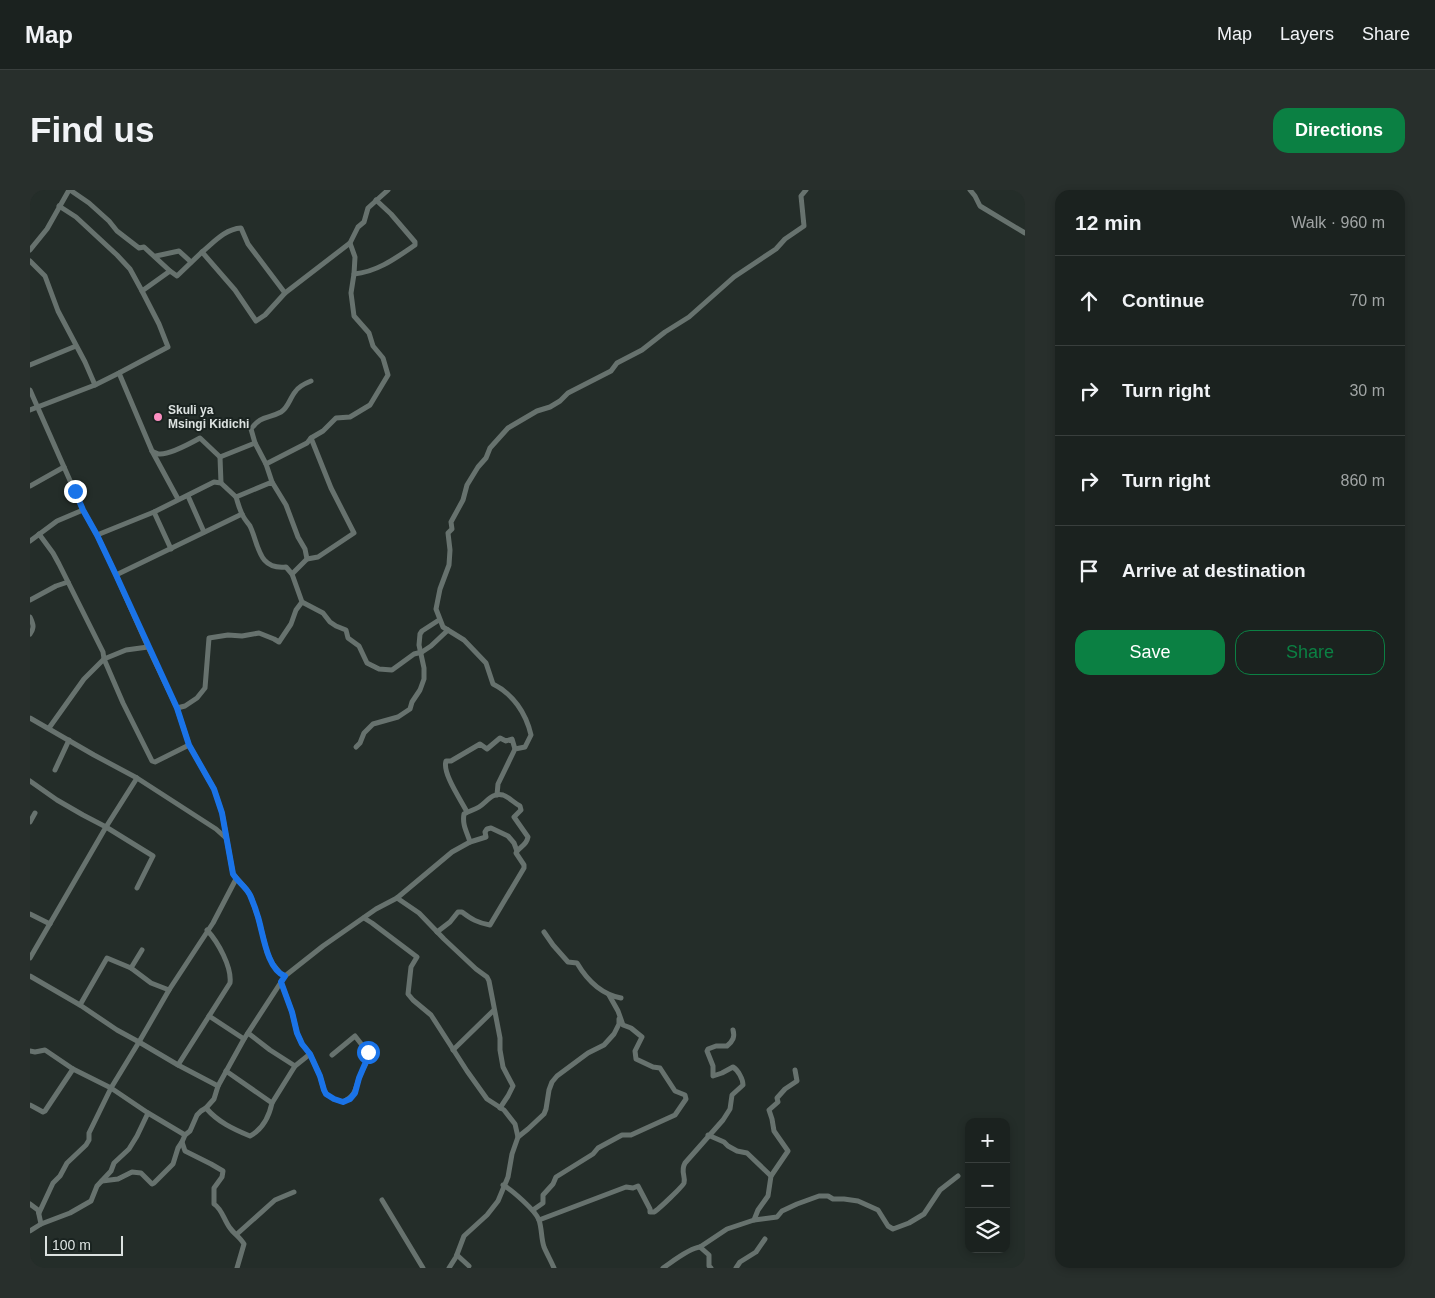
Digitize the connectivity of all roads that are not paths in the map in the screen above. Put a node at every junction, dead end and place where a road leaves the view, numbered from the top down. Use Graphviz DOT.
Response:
graph roads {
  1 [pos="69,190"];
  2 [pos="388,190"];
  3 [pos="806,190"];
  4 [pos="970,190"];
  5 [pos="376,200"];
  6 [pos="59,206"];
  7 [pos="1025,233"];
  8 [pos="350,243"];
  9 [pos="30,250"];
  10 [pos="202,252"];
  11 [pos="156,256"];
  12 [pos="30,260"];
  13 [pos="191,262"];
  14 [pos="170,271"];
  15 [pos="354,274"];
  16 [pos="142,290"];
  17 [pos="285,293"];
  18 [pos="76,346"];
  19 [pos="30,365"];
  20 [pos="119,374"];
  21 [pos="311,381"];
  22 [pos="95,385"];
  23 [pos="30,390"];
  24 [pos="37,407"];
  25 [pos="30,410"];
  26 [pos="311,438"];
  27 [pos="255,443"];
  28 [pos="152,451"];
  29 [pos="220,457"];
  30 [pos="266,464"];
  31 [pos="64,467"];
  32 [pos="221,482"];
  33 [pos="272,482"];
  34 [pos="30,486"];
  35 [pos="188,496"];
  36 [pos="236,497"];
  37 [pos="178,499"];
  38 [pos="83,510"];
  39 [pos="154,512"];
  40 [pos="242,514"];
  41 [pos="204,532"];
  42 [pos="39,534"];
  43 [pos="97,535"];
  44 [pos="30,542"];
  45 [pos="171,549"];
  46 [pos="307,559"];
  47 [pos="292,574"];
  48 [pos="116,575"];
  49 [pos="68,582"];
  50 [pos="30,600"];
  51 [pos="302,602"];
  52 [pos="30,617"];
  53 [pos="439,620"];
  54 [pos="448,630"];
  55 [pos="30,634"];
  56 [pos="148,647"];
  57 [pos="420,651"];
  58 [pos="104,659"];
  59 [pos="177,708"];
  60 [pos="30,718"];
  61 [pos="49,728"];
  62 [pos="69,740"];
  63 [pos="189,745"];
  64 [pos="356,747"];
  65 [pos="515,749"];
  66 [pos="55,770"];
  67 [pos="137,778"];
  68 [pos="30,781"];
  69 [pos="497,794"];
  70 [pos="466,812"];
  71 [pos="35,813"];
  72 [pos="30,822"];
  73 [pos="106,827"];
  74 [pos="226,838"];
  75 [pos="470,842"];
  76 [pos="517,851"];
  77 [pos="236,879"];
  78 [pos="137,888"];
  79 [pos="397,898"];
  80 [pos="30,914"];
  81 [pos="364,918"];
  82 [pos="50,924"];
  83 [pos="207,930"];
  84 [pos="437,932"];
  85 [pos="544,932"];
  86 [pos="142,950"];
  87 [pos="30,958"];
  88 [pos="131,968"];
  89 [pos="30,976"];
  90 [pos="285,976"];
  91 [pos="281,982"];
  92 [pos="169,990"];
  93 [pos="608,995"];
  94 [pos="621,998"];
  95 [pos="80,1005"];
  96 [pos="494,1010"];
  97 [pos="618,1011"];
  98 [pos="209,1016"];
  99 [pos="733,1030"];
  100 [pos="248,1033"];
  101 [pos="244,1039"];
  102 [pos="139,1042"];
  103 [pos="453,1050"];
  104 [pos="30,1051"];
  105 [pos="310,1054"];
  106 [pos="332,1056"];
  107 [pos="178,1065"];
  108 [pos="295,1066"];
  109 [pos="73,1069"];
  110 [pos="795,1070"];
  111 [pos="226,1072"];
  112 [pos="218,1086"];
  113 [pos="111,1088"];
  114 [pos="272,1103"];
  115 [pos="30,1105"];
  116 [pos="206,1108"];
  117 [pos="500,1108"];
  118 [pos="148,1112"];
  119 [pos="185,1135"];
  120 [pos="708,1135"];
  121 [pos="518,1137"];
  122 [pos="182,1142"];
  123 [pos="771,1176"];
  124 [pos="958,1176"];
  125 [pos="101,1182"];
  126 [pos="504,1185"];
  127 [pos="294,1192"];
  128 [pos="382,1200"];
  129 [pos="30,1204"];
  130 [pos="533,1210"];
  131 [pos="39,1213"];
  132 [pos="539,1220"];
  133 [pos="754,1220"];
  134 [pos="41,1224"];
  135 [pos="30,1231"];
  136 [pos="239,1236"];
  137 [pos="765,1239"];
  138 [pos="700,1247"];
  139 [pos="457,1255"];
  140 [pos="469,1266"];
  141 [pos="710,1267"];
  142 [pos="237,1268"];
  143 [pos="423,1268"];
  144 [pos="449,1268"];
  145 [pos="553,1268"];
  146 [pos="662,1268"];
  147 [pos="736,1268"];
  1 -- 6 [label="street"];
  1 -- 11 [label="street"];
  2 -- 5 [label="street"];
  3 -- 53 [label="street"];
  4 -- 7 [label="street"];
  5 -- 8 [label="street"];
  5 -- 15 [label="street"];
  6 -- 9 [label="street"];
  6 -- 16 [label="street"];
  8 -- 15 [label="street"];
  8 -- 17 [label="street"];
  10 -- 13 [label="street"];
  10 -- 17 [label="street"];
  10 -- 17 [label="street"];
  11 -- 13 [label="street"];
  11 -- 14 [label="street"];
  12 -- 18 [label="street"];
  13 -- 14 [label="street"];
  14 -- 16 [label="street"];
  15 -- 26 [label="street"];
  16 -- 20 [label="street"];
  18 -- 19 [label="street"];
  18 -- 22 [label="street"];
  20 -- 22 [label="street"];
  20 -- 28 [label="street"];
  21 -- 27 [label="street"];
  22 -- 24 [label="street"];
  23 -- 24 [label="street"];
  24 -- 25 [label="street"];
  24 -- 31 [label="street"];
  26 -- 30 [label="street"];
  26 -- 46 [label="street"];
  27 -- 29 [label="street"];
  27 -- 30 [label="street"];
  28 -- 29 [label="street"];
  28 -- 37 [label="street"];
  29 -- 32 [label="street"];
  30 -- 33 [label="street"];
  31 -- 34 [label="street"];
  31 -- 38 [label="street"];
  32 -- 35 [label="street"];
  32 -- 36 [label="street"];
  33 -- 36 [label="street"];
  33 -- 46 [label="street"];
  35 -- 37 [label="street"];
  35 -- 41 [label="street"];
  36 -- 40 [label="street"];
  37 -- 39 [label="street"];
  38 -- 42 [label="street"];
  38 -- 43 [label="street"];
  39 -- 43 [label="street"];
  39 -- 45 [label="street"];
  40 -- 41 [label="street"];
  40 -- 47 [label="street"];
  41 -- 45 [label="street"];
  42 -- 44 [label="street"];
  42 -- 49 [label="street"];
  43 -- 48 [label="street"];
  45 -- 48 [label="street"];
  46 -- 47 [label="street"];
  47 -- 51 [label="street"];
  48 -- 56 [label="street"];
  49 -- 50 [label="street"];
  49 -- 58 [label="street"];
  51 -- 57 [label="street"];
  51 -- 59 [label="street"];
  52 -- 55 [label="street"];
  53 -- 54 [label="street"];
  53 -- 57 [label="street"];
  54 -- 57 [label="street"];
  54 -- 65 [label="street"];
  56 -- 58 [label="street"];
  56 -- 59 [label="street"];
  57 -- 64 [label="street"];
  58 -- 61 [label="street"];
  58 -- 63 [label="street"];
  59 -- 63 [label="street"];
  60 -- 61 [label="street"];
  61 -- 62 [label="street"];
  62 -- 66 [label="street"];
  62 -- 67 [label="street"];
  63 -- 74 [label="street"];
  65 -- 69 [label="street"];
  65 -- 70 [label="street"];
  67 -- 73 [label="street"];
  67 -- 74 [label="street"];
  68 -- 73 [label="street"];
  69 -- 70 [label="street"];
  69 -- 76 [label="street"];
  70 -- 75 [label="street"];
  71 -- 72 [label="street"];
  73 -- 78 [label="street"];
  73 -- 82 [label="street"];
  74 -- 77 [label="street"];
  75 -- 76 [label="street"];
  75 -- 79 [label="street"];
  76 -- 84 [label="street"];
  77 -- 83 [label="street"];
  77 -- 90 [label="street"];
  79 -- 81 [label="street"];
  79 -- 84 [label="street"];
  80 -- 82 [label="street"];
  81 -- 90 [label="street"];
  81 -- 103 [label="street"];
  82 -- 87 [label="street"];
  83 -- 92 [label="street"];
  83 -- 98 [label="street"];
  84 -- 96 [label="street"];
  85 -- 93 [label="street"];
  86 -- 88 [label="street"];
  88 -- 92 [label="street"];
  88 -- 95 [label="street"];
  89 -- 95 [label="street"];
  90 -- 91 [label="street"];
  91 -- 100 [label="street"];
  91 -- 105 [label="street"];
  92 -- 102 [label="street"];
  93 -- 94 [label="street"];
  93 -- 97 [label="street"];
  95 -- 102 [label="street"];
  96 -- 103 [label="street"];
  96 -- 117 [label="street"];
  97 -- 121 [label="street"];
  97 -- 130 [label="street"];
  98 -- 101 [label="street"];
  98 -- 107 [label="street"];
  99 -- 120 [label="street"];
  100 -- 101 [label="street"];
  100 -- 108 [label="street"];
  101 -- 111 [label="street"];
  102 -- 107 [label="street"];
  102 -- 113 [label="street"];
  103 -- 117 [label="street"];
  104 -- 109 [label="street"];
  105 -- 106 [label="street"];
  105 -- 108 [label="street"];
  107 -- 112 [label="street"];
  108 -- 114 [label="street"];
  109 -- 113 [label="street"];
  109 -- 115 [label="street"];
  110 -- 123 [label="street"];
  111 -- 112 [label="street"];
  111 -- 114 [label="street"];
  112 -- 116 [label="street"];
  113 -- 118 [label="street"];
  113 -- 131 [label="street"];
  114 -- 116 [label="street"];
  116 -- 119 [label="street"];
  117 -- 121 [label="street"];
  118 -- 119 [label="street"];
  118 -- 125 [label="street"];
  119 -- 122 [label="street"];
  120 -- 123 [label="street"];
  120 -- 132 [label="street"];
  121 -- 126 [label="street"];
  122 -- 125 [label="street"];
  122 -- 136 [label="street"];
  123 -- 133 [label="street"];
  124 -- 133 [label="street"];
  125 -- 134 [label="street"];
  126 -- 130 [label="street"];
  126 -- 139 [label="street"];
  127 -- 136 [label="street"];
  128 -- 143 [label="street"];
  129 -- 131 [label="street"];
  130 -- 132 [label="street"];
  131 -- 134 [label="street"];
  132 -- 145 [label="street"];
  133 -- 138 [label="street"];
  134 -- 135 [label="street"];
  136 -- 142 [label="street"];
  137 -- 147 [label="street"];
  138 -- 141 [label="street"];
  138 -- 146 [label="street"];
  139 -- 140 [label="street"];
  139 -- 144 [label="street"];
}
